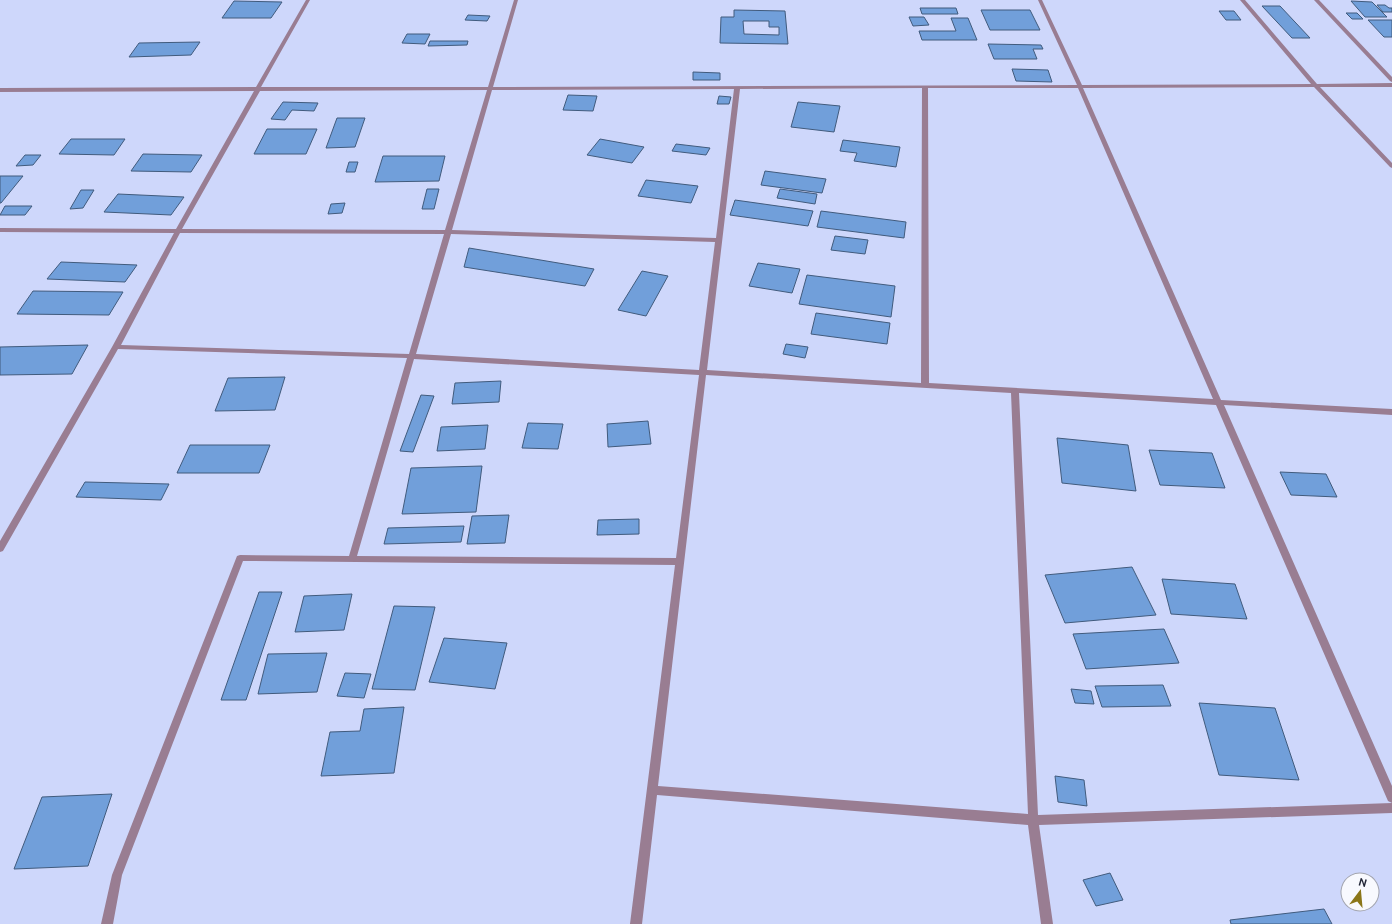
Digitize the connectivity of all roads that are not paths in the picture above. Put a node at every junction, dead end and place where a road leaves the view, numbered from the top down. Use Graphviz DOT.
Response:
graph roads {
  1 [pos="308,0"];
  2 [pos="516,0"];
  3 [pos="1040,0"];
  4 [pos="1242,0"];
  5 [pos="1316,0"];
  6 [pos="1392,80"];
  7 [pos="1392,85"];
  8 [pos="1080,86"];
  9 [pos="1314,86"];
  10 [pos="925,87"];
  11 [pos="737,88"];
  12 [pos="490,89"];
  13 [pos="0,90"];
  14 [pos="258,90"];
  15 [pos="1392,166"];
  16 [pos="0,230"];
  17 [pos="178,231"];
  18 [pos="448,232"];
  19 [pos="719,240"];
  20 [pos="116,347"];
  21 [pos="411,356"];
  22 [pos="703,373"];
  23 [pos="925,384"];
  24 [pos="1015,390"];
  25 [pos="1218,402"];
  26 [pos="1392,412"];
  27 [pos="0,549"];
  28 [pos="352,559"];
  29 [pos="680,562"];
  30 [pos="652,790"];
  31 [pos="1392,798"];
  32 [pos="1392,808"];
  33 [pos="1033,820"];
  34 [pos="107,924"];
  35 [pos="636,924"];
  36 [pos="1048,924"];
  1 -- 14 [label="street"];
  2 -- 12 [label="street"];
  3 -- 8 [label="street"];
  4 -- 9 [label="street"];
  5 -- 6 [label="street"];
  7 -- 9 [label="street"];
  8 -- 9 [label="street"];
  8 -- 10 [label="street"];
  8 -- 25 [label="street"];
  9 -- 15 [label="street"];
  10 -- 11 [label="street"];
  10 -- 23 [label="street"];
  11 -- 12 [label="street"];
  11 -- 19 [label="street"];
  12 -- 14 [label="street"];
  12 -- 18 [label="street"];
  13 -- 14 [label="street"];
  14 -- 17 [label="street"];
  16 -- 17 [label="street"];
  17 -- 18 [label="street"];
  17 -- 20 [label="street"];
  18 -- 19 [label="street"];
  18 -- 21 [label="street"];
  19 -- 22 [label="street"];
  20 -- 21 [label="street"];
  20 -- 27 [label="street"];
  21 -- 22 [label="street"];
  21 -- 28 [label="street"];
  22 -- 23 [label="street"];
  22 -- 29 [label="street"];
  23 -- 24 [label="street"];
  24 -- 25 [label="street"];
  24 -- 33 [label="street"];
  25 -- 26 [label="street"];
  25 -- 31 [label="street"];
  28 -- 29 [label="street"];
  28 -- 34 [label="street"];
  29 -- 30 [label="street"];
  30 -- 33 [label="street"];
  30 -- 35 [label="street"];
  32 -- 33 [label="street"];
  33 -- 36 [label="street"];
}
